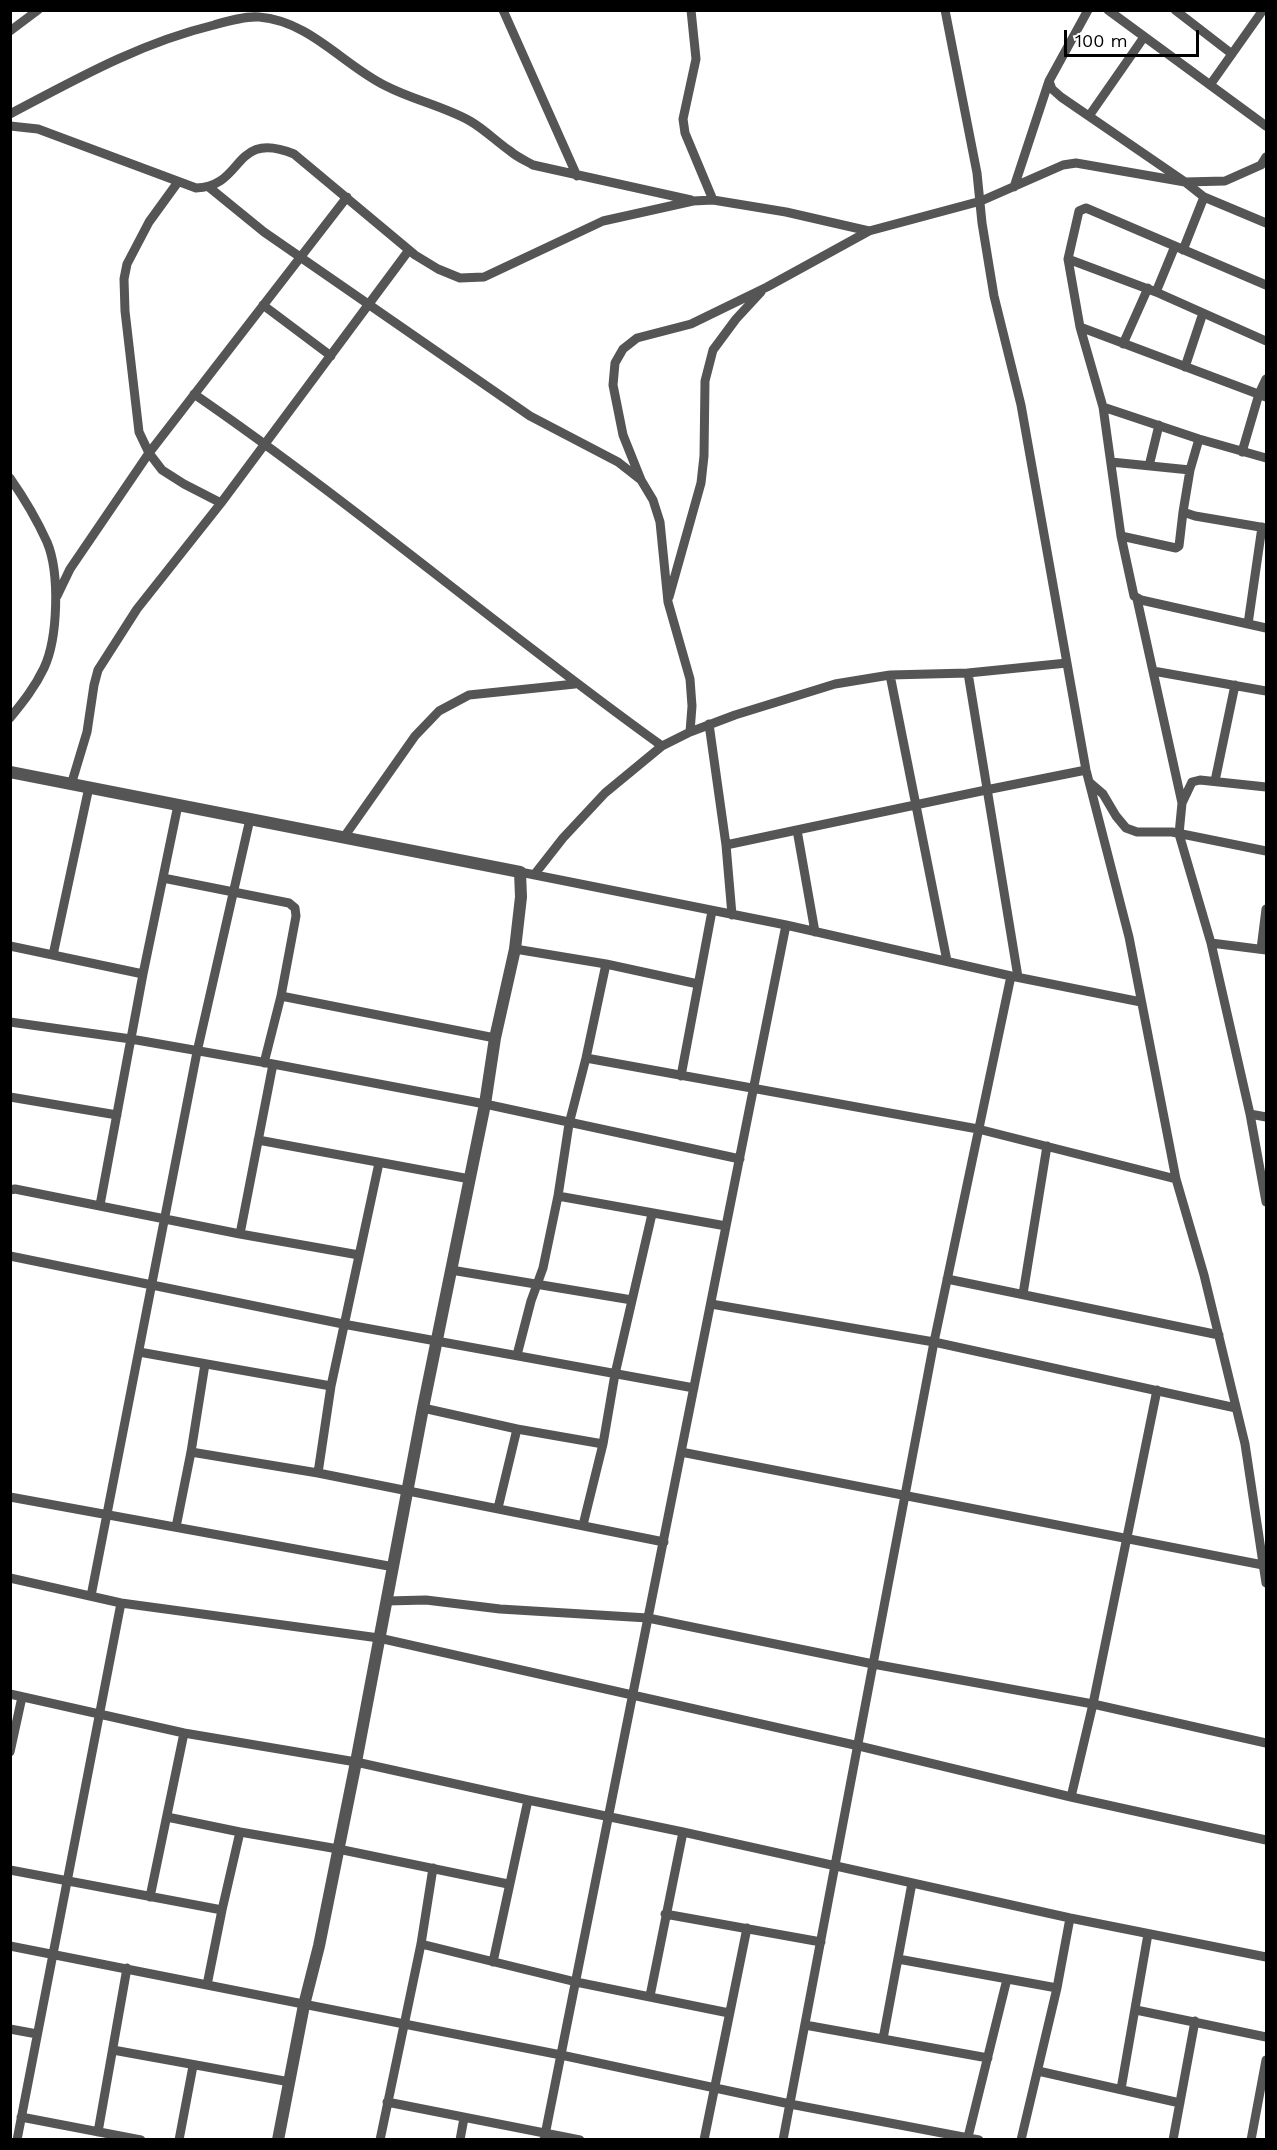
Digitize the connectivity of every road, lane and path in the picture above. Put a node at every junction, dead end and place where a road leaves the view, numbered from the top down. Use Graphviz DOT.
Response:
graph roads {
  1 [pos="38,10"];
  2 [pos="503,10"];
  3 [pos="691,10"];
  4 [pos="945,10"];
  5 [pos="1088,10"];
  6 [pos="1108,10"];
  7 [pos="1175,10"];
  8 [pos="1263,10"];
  9 [pos="261,14"];
  10 [pos="10,31"];
  11 [pos="1144,38"];
  12 [pos="1232,54"];
  13 [pos="1049,81"];
  14 [pos="1209,85"];
  15 [pos="10,114"];
  16 [pos="1089,116"];
  17 [pos="10,126"];
  18 [pos="1266,126"];
  19 [pos="1265,163"];
  20 [pos="577,176"];
  21 [pos="178,182"];
  22 [pos="1185,182"];
  23 [pos="1014,186"];
  24 [pos="210,188"];
  25 [pos="347,197"];
  26 [pos="1204,197"];
  27 [pos="712,200"];
  28 [pos="693,201"];
  29 [pos="981,201"];
  30 [pos="1266,223"];
  31 [pos="869,231"];
  32 [pos="1179,248"];
  33 [pos="409,250"];
  34 [pos="300,256"];
  35 [pos="1068,259"];
  36 [pos="1266,285"];
  37 [pos="767,287"];
  38 [pos="1152,290"];
  39 [pos="370,304"];
  40 [pos="263,305"];
  41 [pos="1203,314"];
  42 [pos="1080,327"];
  43 [pos="1266,341"];
  44 [pos="1124,344"];
  45 [pos="331,356"];
  46 [pos="1185,367"];
  47 [pos="1266,379"];
  48 [pos="194,394"];
  49 [pos="1263,396"];
  50 [pos="1102,407"];
  51 [pos="1159,425"];
  52 [pos="1198,439"];
  53 [pos="266,444"];
  54 [pos="1242,452"];
  55 [pos="149,453"];
  56 [pos="1266,458"];
  57 [pos="1111,462"];
  58 [pos="1149,466"];
  59 [pos="1190,470"];
  60 [pos="10,478"];
  61 [pos="641,480"];
  62 [pos="221,503"];
  63 [pos="1183,512"];
  64 [pos="1264,528"];
  65 [pos="1121,536"];
  66 [pos="57,596"];
  67 [pos="1137,599"];
  68 [pos="668,603"];
  69 [pos="1248,624"];
  70 [pos="1266,628"];
  71 [pos="1067,663"];
  72 [pos="1153,671"];
  73 [pos="968,673"];
  74 [pos="890,675"];
  75 [pos="575,684"];
  76 [pos="1235,685"];
  77 [pos="1266,691"];
  78 [pos="10,718"];
  79 [pos="709,724"];
  80 [pos="690,732"];
  81 [pos="662,746"];
  82 [pos="1086,770"];
  83 [pos="10,772"];
  84 [pos="1215,781"];
  85 [pos="1089,782"];
  86 [pos="71,785"];
  87 [pos="89,787"];
  88 [pos="1266,787"];
  89 [pos="986,790"];
  90 [pos="1182,803"];
  91 [pos="178,805"];
  92 [pos="916,805"];
  93 [pos="250,819"];
  94 [pos="797,830"];
  95 [pos="1179,834"];
  96 [pos="344,837"];
  97 [pos="726,845"];
  98 [pos="1266,851"];
  99 [pos="520,872"];
  100 [pos="534,875"];
  101 [pos="163,878"];
  102 [pos="234,891"];
  103 [pos="1266,909"];
  104 [pos="712,911"];
  105 [pos="732,915"];
  106 [pos="786,926"];
  107 [pos="815,932"];
  108 [pos="1211,943"];
  109 [pos="10,946"];
  110 [pos="515,949"];
  111 [pos="1264,950"];
  112 [pos="53,955"];
  113 [pos="946,961"];
  114 [pos="606,964"];
  115 [pos="143,974"];
  116 [pos="1014,976"];
  117 [pos="698,984"];
  118 [pos="281,996"];
  119 [pos="1141,1002"];
  120 [pos="10,1022"];
  121 [pos="495,1038"];
  122 [pos="131,1039"];
  123 [pos="197,1052"];
  124 [pos="586,1058"];
  125 [pos="269,1064"];
  126 [pos="681,1076"];
  127 [pos="754,1088"];
  128 [pos="10,1097"];
  129 [pos="484,1104"];
  130 [pos="1250,1114"];
  131 [pos="117,1115"];
  132 [pos="1266,1117"];
  133 [pos="569,1124"];
  134 [pos="978,1129"];
  135 [pos="258,1140"];
  136 [pos="1047,1146"];
  137 [pos="740,1159"];
  138 [pos="379,1163"];
  139 [pos="470,1179"];
  140 [pos="1176,1179"];
  141 [pos="10,1190"];
  142 [pos="558,1196"];
  143 [pos="1266,1202"];
  144 [pos="100,1205"];
  145 [pos="652,1214"];
  146 [pos="165,1219"];
  147 [pos="726,1226"];
  148 [pos="240,1234"];
  149 [pos="359,1255"];
  150 [pos="10,1257"];
  151 [pos="451,1270"];
  152 [pos="947,1279"];
  153 [pos="537,1284"];
  154 [pos="152,1286"];
  155 [pos="1023,1294"];
  156 [pos="632,1300"];
  157 [pos="711,1304"];
  158 [pos="344,1324"];
  159 [pos="1219,1335"];
  160 [pos="438,1341"];
  161 [pos="934,1342"];
  162 [pos="139,1352"];
  163 [pos="517,1354"];
  164 [pos="205,1364"];
  165 [pos="615,1374"];
  166 [pos="331,1386"];
  167 [pos="694,1389"];
  168 [pos="1157,1390"];
  169 [pos="423,1408"];
  170 [pos="1236,1408"];
  171 [pos="518,1429"];
  172 [pos="603,1444"];
  173 [pos="191,1452"];
  174 [pos="681,1452"];
  175 [pos="318,1473"];
  176 [pos="409,1492"];
  177 [pos="10,1497"];
  178 [pos="904,1497"];
  179 [pos="498,1508"];
  180 [pos="107,1515"];
  181 [pos="583,1526"];
  182 [pos="176,1527"];
  183 [pos="1127,1538"];
  184 [pos="664,1542"];
  185 [pos="1263,1565"];
  186 [pos="394,1567"];
  187 [pos="10,1578"];
  188 [pos="1266,1583"];
  189 [pos="91,1596"];
  190 [pos="387,1601"];
  191 [pos="121,1603"];
  192 [pos="648,1618"];
  193 [pos="379,1638"];
  194 [pos="873,1664"];
  195 [pos="10,1694"];
  196 [pos="22,1697"];
  197 [pos="633,1697"];
  198 [pos="1093,1704"];
  199 [pos="100,1715"];
  200 [pos="183,1733"];
  201 [pos="1266,1743"];
  202 [pos="859,1746"];
  203 [pos="10,1752"];
  204 [pos="356,1762"];
  205 [pos="1071,1797"];
  206 [pos="528,1800"];
  207 [pos="609,1816"];
  208 [pos="166,1817"];
  209 [pos="240,1832"];
  210 [pos="683,1832"];
  211 [pos="1266,1840"];
  212 [pos="338,1849"];
  213 [pos="836,1866"];
  214 [pos="433,1868"];
  215 [pos="10,1870"];
  216 [pos="67,1881"];
  217 [pos="912,1883"];
  218 [pos="508,1884"];
  219 [pos="150,1897"];
  220 [pos="222,1910"];
  221 [pos="665,1914"];
  222 [pos="1070,1918"];
  223 [pos="747,1928"];
  224 [pos="1148,1934"];
  225 [pos="821,1942"];
  226 [pos="421,1944"];
  227 [pos="10,1946"];
  228 [pos="53,1953"];
  229 [pos="1266,1958"];
  230 [pos="898,1959"];
  231 [pos="493,1962"];
  232 [pos="127,1968"];
  233 [pos="1007,1979"];
  234 [pos="576,1982"];
  235 [pos="207,1985"];
  236 [pos="1057,1988"];
  237 [pos="650,1996"];
  238 [pos="304,2005"];
  239 [pos="1136,2010"];
  240 [pos="729,2013"];
  241 [pos="1196,2021"];
  242 [pos="405,2025"];
  243 [pos="805,2025"];
  244 [pos="10,2030"];
  245 [pos="37,2034"];
  246 [pos="1266,2037"];
  247 [pos="883,2039"];
  248 [pos="113,2050"];
  249 [pos="561,2055"];
  250 [pos="988,2058"];
  251 [pos="1266,2060"];
  252 [pos="193,2066"];
  253 [pos="1038,2071"];
  254 [pos="290,2082"];
  255 [pos="714,2086"];
  256 [pos="1121,2089"];
  257 [pos="387,2102"];
  258 [pos="1180,2103"];
  259 [pos="790,2104"];
  260 [pos="1256,2116"];
  261 [pos="21,2117"];
  262 [pos="464,2118"];
  263 [pos="1266,2118"];
  264 [pos="98,2132"];
  265 [pos="545,2136"];
  266 [pos="945,2136"];
  267 [pos="968,2137"];
  268 [pos="17,2139"];
  269 [pos="141,2139"];
  270 [pos="179,2139"];
  271 [pos="278,2139"];
  272 [pos="380,2139"];
  273 [pos="460,2139"];
  274 [pos="580,2139"];
  275 [pos="704,2139"];
  276 [pos="783,2139"];
  277 [pos="979,2139"];
  278 [pos="1022,2139"];
  279 [pos="1173,2139"];
  280 [pos="1251,2139"];
  1 -- 10 [label="street"];
  2 -- 20 [label="street"];
  3 -- 27 [label="street"];
  4 -- 29 [label="street"];
  5 -- 13 [label="street"];
  6 -- 11 [label="street"];
  7 -- 12 [label="street"];
  8 -- 12 [label="street"];
  9 -- 15 [label="street"];
  9 -- 20 [label="street"];
  11 -- 14 [label="street"];
  11 -- 16 [label="street"];
  12 -- 14 [label="street"];
  13 -- 16 [label="street"];
  13 -- 23 [label="street"];
  14 -- 18 [label="street"];
  16 -- 22 [label="street"];
  17 -- 21 [label="street"];
  19 -- 22 [label="street"];
  20 -- 28 [label="street"];
  21 -- 24 [label="street"];
  21 -- 55 [label="street"];
  22 -- 23 [label="street"];
  22 -- 26 [label="street"];
  23 -- 29 [label="street"];
  24 -- 25 [label="street"];
  24 -- 34 [label="street"];
  25 -- 33 [label="street"];
  25 -- 34 [label="street"];
  26 -- 30 [label="street"];
  26 -- 32 [label="street"];
  27 -- 28 [label="street"];
  27 -- 31 [label="street"];
  28 -- 33 [label="street"];
  29 -- 31 [label="street"];
  29 -- 71 [label="street"];
  31 -- 37 [label="street"];
  32 -- 35 [label="street"];
  32 -- 36 [label="street"];
  32 -- 38 [label="street"];
  33 -- 39 [label="street"];
  34 -- 39 [label="street"];
  34 -- 40 [label="street"];
  35 -- 38 [label="street"];
  35 -- 42 [label="street"];
  37 -- 61 [label="street"];
  37 -- 68 [label="street"];
  38 -- 41 [label="street"];
  38 -- 44 [label="street"];
  39 -- 45 [label="street"];
  39 -- 61 [label="street"];
  40 -- 45 [label="street"];
  40 -- 48 [label="street"];
  41 -- 43 [label="street"];
  41 -- 46 [label="street"];
  42 -- 44 [label="street"];
  42 -- 50 [label="street"];
  44 -- 46 [label="street"];
  45 -- 53 [label="street"];
  46 -- 49 [label="street"];
  47 -- 49 [label="street"];
  48 -- 53 [label="street"];
  48 -- 55 [label="street"];
  49 -- 54 [label="street"];
  50 -- 51 [label="street"];
  50 -- 57 [label="street"];
  51 -- 52 [label="street"];
  51 -- 58 [label="street"];
  52 -- 54 [label="street"];
  52 -- 59 [label="street"];
  53 -- 62 [label="street"];
  53 -- 75 [label="street"];
  54 -- 56 [label="street"];
  55 -- 62 [label="street"];
  55 -- 66 [label="street"];
  57 -- 58 [label="street"];
  57 -- 65 [label="street"];
  58 -- 59 [label="street"];
  59 -- 63 [label="street"];
  60 -- 66 [label="street"];
  61 -- 68 [label="street"];
  62 -- 86 [label="street"];
  63 -- 64 [label="street"];
  63 -- 65 [label="street"];
  64 -- 69 [label="street"];
  65 -- 67 [label="street"];
  66 -- 78 [label="street"];
  67 -- 69 [label="street"];
  67 -- 72 [label="street"];
  68 -- 80 [label="street"];
  69 -- 70 [label="street"];
  71 -- 73 [label="street"];
  71 -- 82 [label="street"];
  72 -- 76 [label="street"];
  72 -- 90 [label="street"];
  73 -- 74 [label="street"];
  73 -- 89 [label="street"];
  74 -- 79 [label="street"];
  74 -- 92 [label="street"];
  75 -- 81 [label="street"];
  75 -- 96 [label="street"];
  76 -- 77 [label="street"];
  76 -- 84 [label="street"];
  79 -- 80 [label="street"];
  79 -- 97 [label="street"];
  80 -- 81 [label="street"];
  81 -- 100 [label="street"];
  82 -- 85 [label="street"];
  82 -- 89 [label="street"];
  83 -- 86 [label="street"];
  84 -- 88 [label="street"];
  84 -- 90 [label="street"];
  85 -- 95 [label="street"];
  85 -- 119 [label="street"];
  86 -- 87 [label="street"];
  87 -- 91 [label="street"];
  87 -- 112 [label="street"];
  89 -- 92 [label="street"];
  89 -- 116 [label="street"];
  90 -- 95 [label="street"];
  91 -- 93 [label="street"];
  91 -- 101 [label="street"];
  92 -- 94 [label="street"];
  92 -- 113 [label="street"];
  93 -- 96 [label="street"];
  93 -- 102 [label="street"];
  94 -- 97 [label="street"];
  94 -- 107 [label="street"];
  95 -- 98 [label="street"];
  95 -- 108 [label="street"];
  96 -- 99 [label="street"];
  97 -- 105 [label="street"];
  99 -- 100 [label="street"];
  99 -- 110 [label="street"];
  100 -- 104 [label="street"];
  101 -- 102 [label="street"];
  101 -- 115 [label="street"];
  102 -- 118 [label="street"];
  102 -- 123 [label="street"];
  103 -- 111 [label="street"];
  104 -- 105 [label="street"];
  104 -- 117 [label="street"];
  105 -- 106 [label="street"];
  106 -- 107 [label="street"];
  106 -- 127 [label="street"];
  107 -- 113 [label="street"];
  108 -- 111 [label="street"];
  108 -- 130 [label="street"];
  109 -- 112 [label="street"];
  110 -- 114 [label="street"];
  110 -- 121 [label="street"];
  112 -- 115 [label="street"];
  113 -- 116 [label="street"];
  114 -- 117 [label="street"];
  114 -- 124 [label="street"];
  115 -- 122 [label="street"];
  116 -- 119 [label="street"];
  116 -- 134 [label="street"];
  117 -- 126 [label="street"];
  118 -- 121 [label="street"];
  118 -- 125 [label="street"];
  119 -- 140 [label="street"];
  120 -- 122 [label="street"];
  121 -- 129 [label="street"];
  122 -- 123 [label="street"];
  122 -- 131 [label="street"];
  123 -- 125 [label="street"];
  123 -- 146 [label="street"];
  124 -- 126 [label="street"];
  124 -- 133 [label="street"];
  125 -- 129 [label="street"];
  125 -- 135 [label="street"];
  126 -- 127 [label="street"];
  127 -- 134 [label="street"];
  127 -- 137 [label="street"];
  128 -- 131 [label="street"];
  129 -- 133 [label="street"];
  129 -- 139 [label="street"];
  130 -- 132 [label="street"];
  130 -- 143 [label="street"];
  131 -- 144 [label="street"];
  133 -- 137 [label="street"];
  133 -- 142 [label="street"];
  134 -- 136 [label="street"];
  134 -- 152 [label="street"];
  135 -- 138 [label="street"];
  135 -- 148 [label="street"];
  136 -- 140 [label="street"];
  136 -- 155 [label="street"];
  137 -- 147 [label="street"];
  138 -- 139 [label="street"];
  138 -- 149 [label="street"];
  139 -- 151 [label="street"];
  140 -- 159 [label="street"];
  141 -- 144 [label="street"];
  142 -- 145 [label="street"];
  142 -- 153 [label="street"];
  144 -- 146 [label="street"];
  145 -- 147 [label="street"];
  145 -- 156 [label="street"];
  146 -- 148 [label="street"];
  146 -- 154 [label="street"];
  147 -- 157 [label="street"];
  148 -- 149 [label="street"];
  149 -- 158 [label="street"];
  150 -- 154 [label="street"];
  151 -- 153 [label="street"];
  151 -- 160 [label="street"];
  152 -- 155 [label="street"];
  152 -- 161 [label="street"];
  153 -- 156 [label="street"];
  153 -- 163 [label="street"];
  154 -- 158 [label="street"];
  154 -- 162 [label="street"];
  155 -- 159 [label="street"];
  156 -- 165 [label="street"];
  157 -- 161 [label="street"];
  157 -- 167 [label="street"];
  158 -- 160 [label="street"];
  158 -- 166 [label="street"];
  159 -- 170 [label="street"];
  160 -- 163 [label="street"];
  160 -- 169 [label="street"];
  161 -- 168 [label="street"];
  161 -- 178 [label="street"];
  162 -- 164 [label="street"];
  162 -- 180 [label="street"];
  163 -- 165 [label="street"];
  164 -- 166 [label="street"];
  164 -- 173 [label="street"];
  165 -- 167 [label="street"];
  165 -- 172 [label="street"];
  166 -- 175 [label="street"];
  167 -- 174 [label="street"];
  168 -- 170 [label="street"];
  168 -- 183 [label="street"];
  169 -- 171 [label="street"];
  169 -- 176 [label="street"];
  170 -- 185 [label="street"];
  171 -- 172 [label="street"];
  171 -- 179 [label="street"];
  172 -- 181 [label="street"];
  173 -- 175 [label="street"];
  173 -- 182 [label="street"];
  174 -- 178 [label="street"];
  174 -- 184 [label="street"];
  175 -- 176 [label="street"];
  176 -- 179 [label="street"];
  176 -- 186 [label="street"];
  177 -- 180 [label="street"];
  178 -- 183 [label="street"];
  178 -- 194 [label="street"];
  179 -- 181 [label="street"];
  180 -- 182 [label="street"];
  180 -- 189 [label="street"];
  181 -- 184 [label="street"];
  182 -- 186 [label="street"];
  183 -- 185 [label="street"];
  183 -- 198 [label="street"];
  184 -- 192 [label="street"];
  185 -- 188 [label="street"];
  186 -- 190 [label="street"];
  187 -- 189 [label="street"];
  189 -- 191 [label="street"];
  190 -- 192 [label="street"];
  190 -- 193 [label="street"];
  191 -- 193 [label="street"];
  191 -- 199 [label="street"];
  192 -- 194 [label="street"];
  192 -- 197 [label="street"];
  193 -- 197 [label="street"];
  193 -- 204 [label="street"];
  194 -- 198 [label="street"];
  194 -- 202 [label="street"];
  195 -- 196 [label="street"];
  196 -- 199 [label="street"];
  196 -- 203 [label="street"];
  197 -- 202 [label="street"];
  197 -- 207 [label="street"];
  198 -- 201 [label="street"];
  198 -- 205 [label="street"];
  199 -- 200 [label="street"];
  199 -- 216 [label="street"];
  200 -- 204 [label="street"];
  200 -- 208 [label="street"];
  202 -- 205 [label="street"];
  202 -- 213 [label="street"];
  204 -- 206 [label="street"];
  204 -- 212 [label="street"];
  205 -- 211 [label="street"];
  206 -- 207 [label="street"];
  206 -- 218 [label="street"];
  207 -- 210 [label="street"];
  207 -- 234 [label="street"];
  208 -- 209 [label="street"];
  208 -- 219 [label="street"];
  209 -- 212 [label="street"];
  209 -- 220 [label="street"];
  210 -- 213 [label="street"];
  210 -- 221 [label="street"];
  212 -- 214 [label="street"];
  212 -- 238 [label="street"];
  213 -- 217 [label="street"];
  213 -- 225 [label="street"];
  214 -- 218 [label="street"];
  214 -- 226 [label="street"];
  215 -- 216 [label="street"];
  216 -- 219 [label="street"];
  216 -- 228 [label="street"];
  217 -- 222 [label="street"];
  217 -- 230 [label="street"];
  218 -- 231 [label="street"];
  219 -- 220 [label="street"];
  220 -- 235 [label="street"];
  221 -- 223 [label="street"];
  221 -- 237 [label="street"];
  222 -- 224 [label="street"];
  222 -- 236 [label="street"];
  223 -- 225 [label="street"];
  223 -- 240 [label="street"];
  224 -- 229 [label="street"];
  224 -- 239 [label="street"];
  225 -- 243 [label="street"];
  226 -- 231 [label="street"];
  226 -- 242 [label="street"];
  227 -- 228 [label="street"];
  228 -- 232 [label="street"];
  228 -- 245 [label="street"];
  230 -- 233 [label="street"];
  230 -- 247 [label="street"];
  231 -- 234 [label="street"];
  232 -- 235 [label="street"];
  232 -- 248 [label="street"];
  233 -- 236 [label="street"];
  233 -- 250 [label="street"];
  234 -- 237 [label="street"];
  234 -- 249 [label="street"];
  235 -- 238 [label="street"];
  236 -- 253 [label="street"];
  237 -- 240 [label="street"];
  238 -- 242 [label="street"];
  238 -- 254 [label="street"];
  239 -- 241 [label="street"];
  239 -- 256 [label="street"];
  240 -- 255 [label="street"];
  241 -- 246 [label="street"];
  241 -- 258 [label="street"];
  242 -- 249 [label="street"];
  242 -- 257 [label="street"];
  243 -- 247 [label="street"];
  243 -- 259 [label="street"];
  244 -- 245 [label="street"];
  245 -- 261 [label="street"];
  247 -- 250 [label="street"];
  248 -- 252 [label="street"];
  248 -- 264 [label="street"];
  249 -- 255 [label="street"];
  249 -- 265 [label="street"];
  250 -- 267 [label="street"];
  251 -- 260 [label="street"];
  252 -- 254 [label="street"];
  252 -- 270 [label="street"];
  253 -- 256 [label="street"];
  253 -- 278 [label="street"];
  254 -- 271 [label="street"];
  255 -- 259 [label="street"];
  255 -- 275 [label="street"];
  256 -- 258 [label="street"];
  257 -- 262 [label="street"];
  257 -- 272 [label="street"];
  258 -- 279 [label="street"];
  259 -- 266 [label="street"];
  259 -- 276 [label="street"];
  260 -- 263 [label="street"];
  260 -- 280 [label="street"];
  261 -- 264 [label="street"];
  261 -- 268 [label="street"];
  262 -- 265 [label="street"];
  262 -- 273 [label="street"];
  264 -- 269 [label="street"];
  265 -- 274 [label="street"];
  266 -- 267 [label="street"];
  267 -- 277 [label="street"];
}
